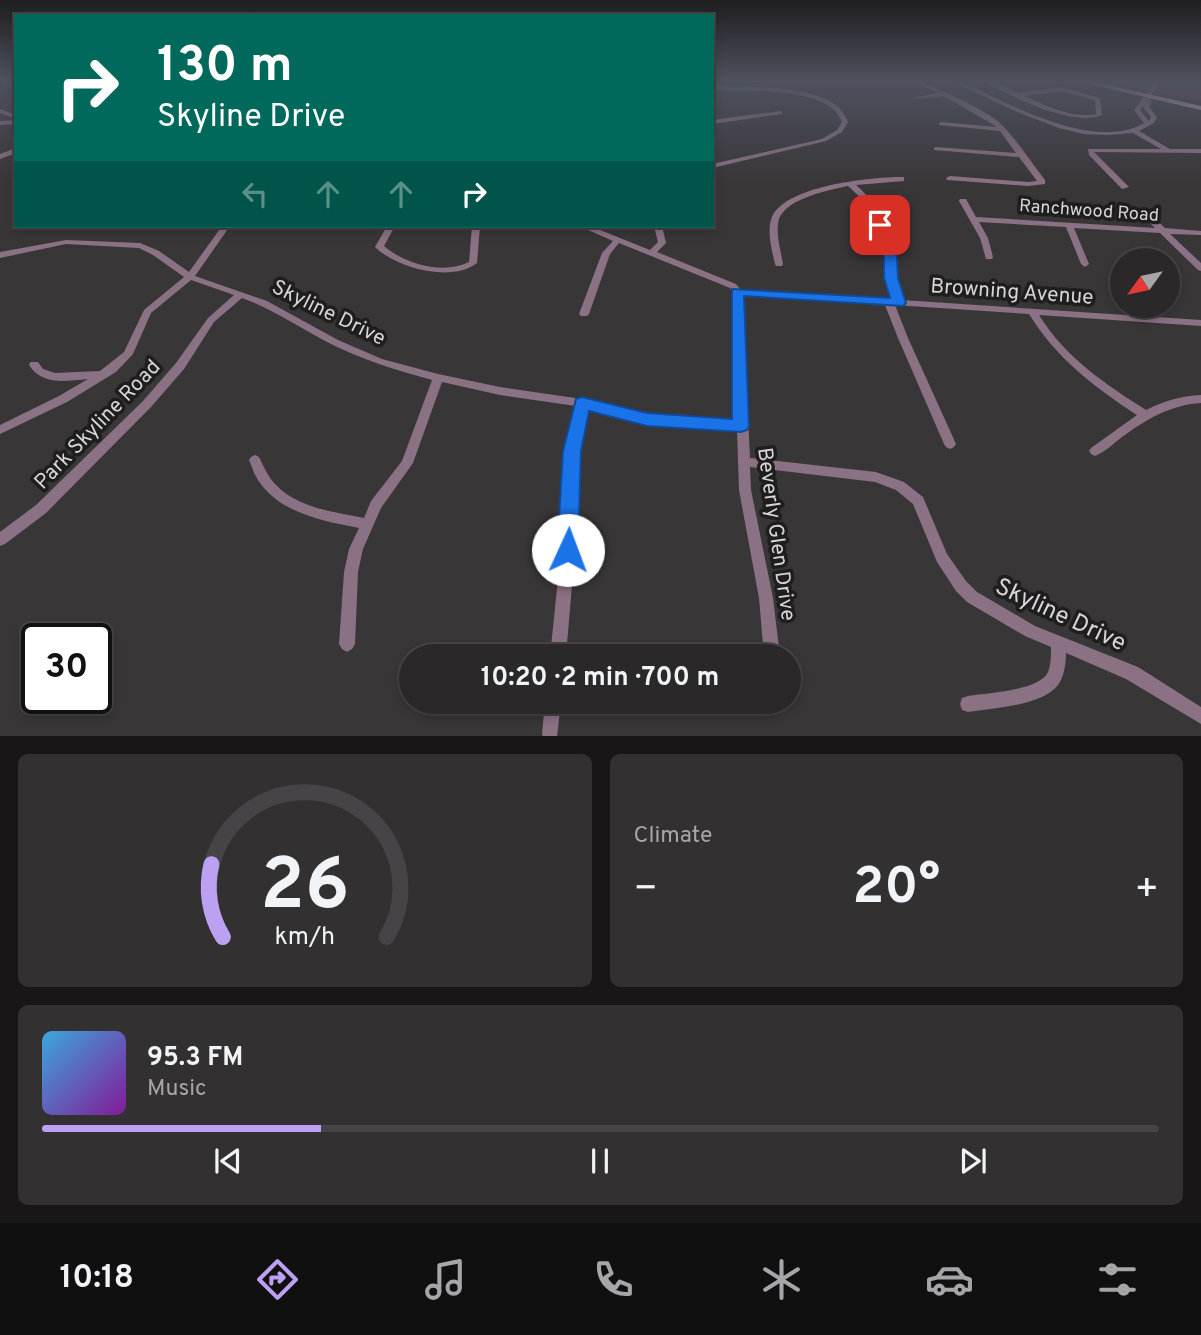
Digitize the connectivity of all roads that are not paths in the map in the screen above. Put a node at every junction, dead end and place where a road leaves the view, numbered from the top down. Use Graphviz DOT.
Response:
graph roads {
  1 [pos="770,114"];
  2 [pos="841,114"];
  3 [pos="982,114"];
  4 [pos="1078,114"];
  5 [pos="1099,114"];
  6 [pos="1140,114"];
  7 [pos="1151,114"];
  8 [pos="1022,115"];
  9 [pos="1012,116"];
  10 [pos="1002,118"];
  11 [pos="991,119"];
  12 [pos="714,122"];
  13 [pos="1147,123"];
  14 [pos="940,124"];
  15 [pos="1001,129"];
  16 [pos="1134,131"];
  17 [pos="936,149"];
  18 [pos="1168,149"];
  19 [pos="1201,151"];
  20 [pos="1021,155"];
  21 [pos="714,166"];
  22 [pos="950,178"];
  23 [pos="901,179"];
  24 [pos="850,184"];
  25 [pos="1125,187"];
  26 [pos="963,201"];
  27 [pos="1141,210"];
  28 [pos="974,219"];
  29 [pos="1069,225"];
  30 [pos="225,228"];
  31 [pos="390,228"];
  32 [pos="476,228"];
  33 [pos="588,228"];
  34 [pos="658,228"];
  35 [pos="1162,231"];
  36 [pos="1201,233"];
  37 [pos="617,241"];
  38 [pos="651,253"];
  39 [pos="0,255"];
  40 [pos="989,257"];
  41 [pos="779,264"];
  42 [pos="1085,264"];
  43 [pos="1201,268"];
  44 [pos="190,277"];
  45 [pos="737,292"];
  46 [pos="241,294"];
  47 [pos="894,302"];
  48 [pos="1032,312"];
  49 [pos="584,314"];
  50 [pos="1201,323"];
  51 [pos="34,365"];
  52 [pos="104,375"];
  53 [pos="438,378"];
  54 [pos="1201,398"];
  55 [pos="582,403"];
  56 [pos="1145,415"];
  57 [pos="741,426"];
  58 [pos="0,430"];
  59 [pos="950,444"];
  60 [pos="1095,451"];
  61 [pos="255,460"];
  62 [pos="744,461"];
  63 [pos="366,524"];
  64 [pos="0,540"];
  65 [pos="1059,643"];
  66 [pos="347,644"];
  67 [pos="559,644"];
  68 [pos="771,644"];
  69 [pos="968,704"];
  70 [pos="552,714"];
  71 [pos="1201,716"];
  72 [pos="550,734"];
  1 -- 12 [label="street"];
  2 -- 21 [label="street"];
  3 -- 11 [label="street"];
  4 -- 5 [label="street"];
  6 -- 13 [label="street"];
  7 -- 13 [label="street"];
  8 -- 9 [label="street"];
  8 -- 16 [label="street"];
  10 -- 11 [label="street"];
  11 -- 15 [label="street"];
  13 -- 16 [label="street"];
  14 -- 15 [label="street"];
  15 -- 20 [label="street"];
  16 -- 18 [label="street"];
  17 -- 20 [label="street"];
  18 -- 19 [label="street"];
  18 -- 25 [label="street"];
  20 -- 22 [label="street"];
  23 -- 24 [label="street"];
  24 -- 41 [label="street"];
  24 -- 47 [label="street"];
  26 -- 28 [label="street"];
  27 -- 35 [label="street"];
  28 -- 29 [label="street, Ranchwood Road"];
  28 -- 40 [label="street"];
  29 -- 35 [label="street, Ranchwood Road"];
  29 -- 42 [label="street"];
  30 -- 44 [label="street"];
  31 -- 32 [label="street"];
  33 -- 37 [label="street"];
  34 -- 38 [label="street"];
  35 -- 36 [label="street, Ranchwood Road"];
  35 -- 43 [label="street"];
  37 -- 38 [label="street"];
  37 -- 49 [label="street"];
  38 -- 45 [label="street"];
  39 -- 44 [label="street, Skyline Drive"];
  44 -- 46 [label="street, Skyline Drive"];
  44 -- 52 [label="street"];
  45 -- 47 [label="street, Browning Avenue"];
  45 -- 57 [label="street, Beverly Glen Drive"];
  46 -- 53 [label="street, Skyline Drive"];
  46 -- 64 [label="street, Park Skyline Road"];
  47 -- 48 [label="street, Browning Avenue"];
  47 -- 59 [label="street"];
  48 -- 50 [label="street, Browning Avenue"];
  48 -- 56 [label="street"];
  51 -- 52 [label="street"];
  52 -- 58 [label="street"];
  53 -- 55 [label="street, Skyline Drive"];
  53 -- 63 [label="street"];
  54 -- 56 [label="street"];
  55 -- 57 [label="street, Skyline Drive"];
  55 -- 67 [label="street"];
  56 -- 60 [label="street"];
  57 -- 62 [label="street, Beverly Glen Drive"];
  61 -- 63 [label="street"];
  62 -- 65 [label="street, Skyline Drive"];
  62 -- 68 [label="street, Beverly Glen Drive"];
  63 -- 66 [label="street"];
  65 -- 69 [label="street"];
  65 -- 71 [label="street, Skyline Drive"];
  70 -- 72 [label="street"];
}
